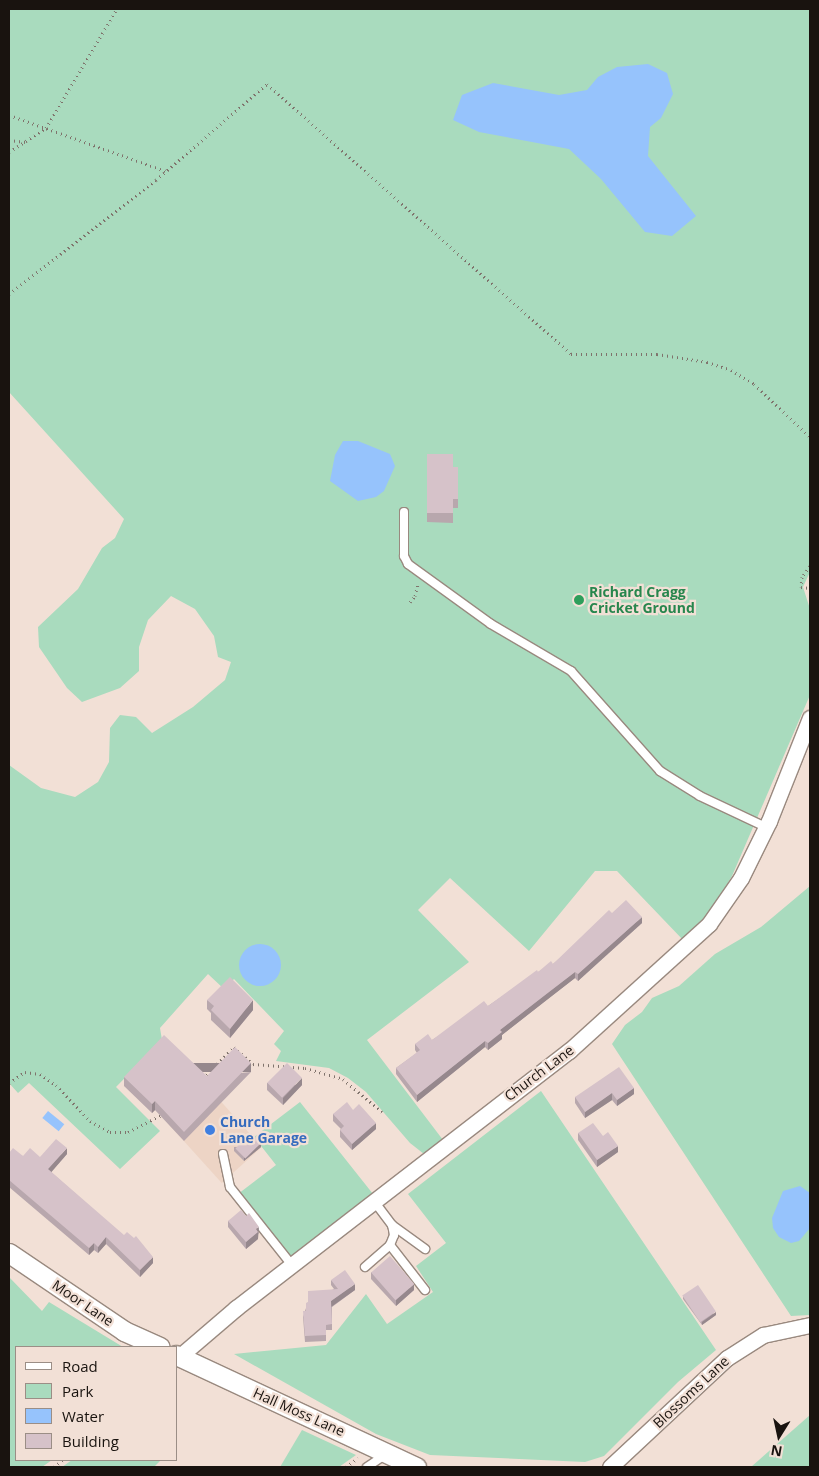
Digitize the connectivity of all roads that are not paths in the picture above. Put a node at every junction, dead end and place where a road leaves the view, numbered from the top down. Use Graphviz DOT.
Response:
graph roads {
  1 [pos="404,512"];
  2 [pos="810,718"];
  3 [pos="766,827"];
  4 [pos="224,1154"];
  5 [pos="373,1200"];
  6 [pos="392,1224"];
  7 [pos="390,1246"];
  8 [pos="425,1249"];
  9 [pos="9,1253"];
  10 [pos="291,1264"];
  11 [pos="365,1267"];
  12 [pos="425,1290"];
  13 [pos="810,1325"];
  14 [pos="158,1346"];
  15 [pos="178,1355"];
  16 [pos="389,1452"];
  17 [pos="367,1467"];
  18 [pos="416,1467"];
  19 [pos="610,1467"];
  1 -- 3 [label="lane"];
  2 -- 3 [label="street, Church Lane"];
  3 -- 5 [label="street, Church Lane"];
  4 -- 10 [label="lane"];
  5 -- 6 [label="lane"];
  5 -- 10 [label="street, Church Lane"];
  6 -- 7 [label="lane"];
  6 -- 8 [label="lane"];
  7 -- 11 [label="lane"];
  7 -- 12 [label="lane"];
  9 -- 14 [label="street, Moor Lane"];
  10 -- 15 [label="street, Church Lane"];
  13 -- 19 [label="street, Blossoms Lane"];
  15 -- 16 [label="street, Hall Moss Lane"];
  16 -- 17 [label="lane"];
  16 -- 18 [label="street, Hall Moss Lane"];
}
